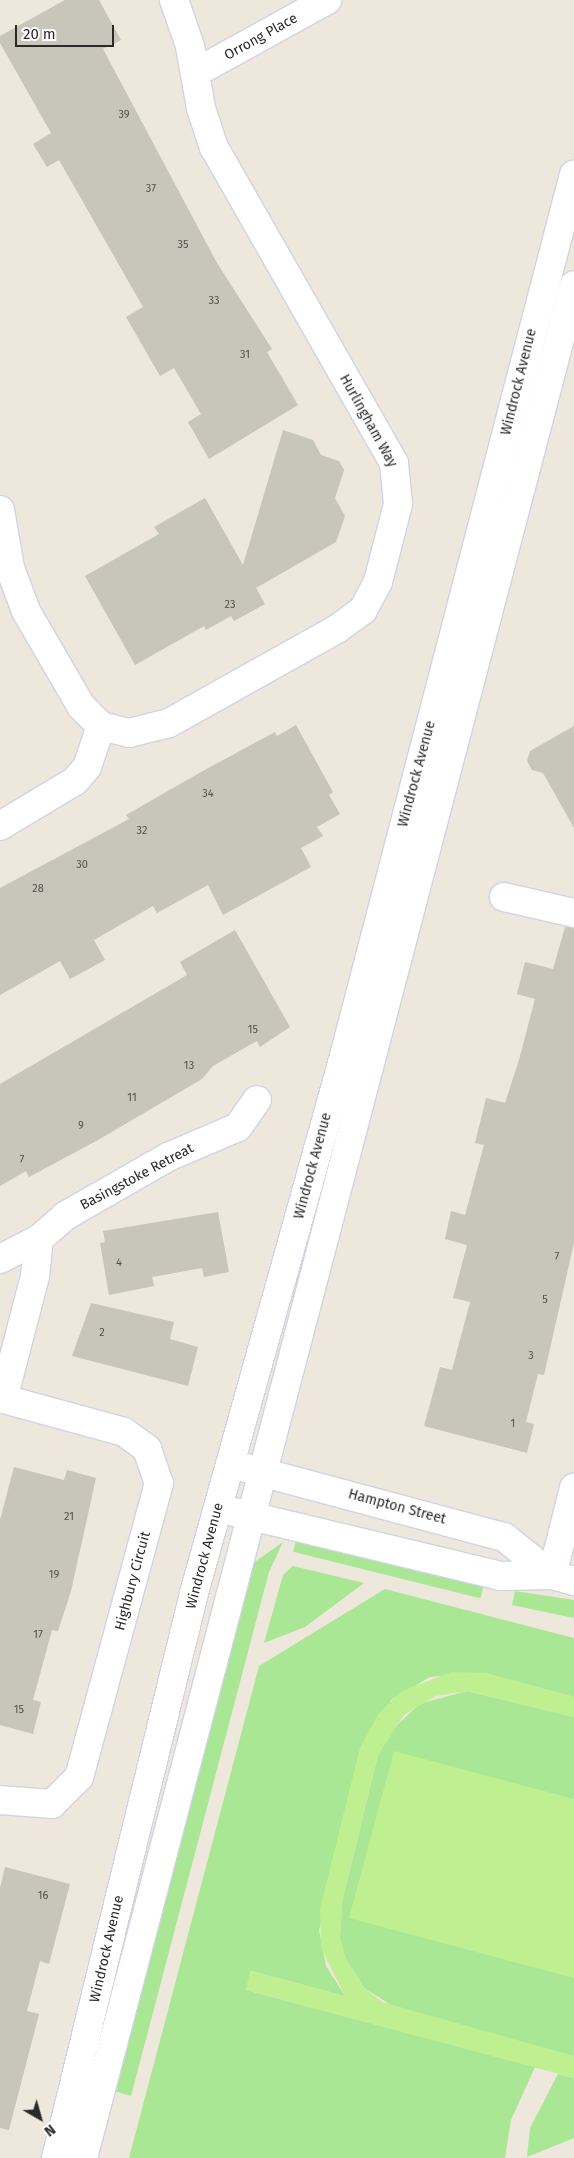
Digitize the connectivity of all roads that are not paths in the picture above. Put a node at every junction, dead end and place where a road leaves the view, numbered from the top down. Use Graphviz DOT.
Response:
graph roads {
  1 [pos="174,0"];
  2 [pos="328,0"];
  3 [pos="195,73"];
  4 [pos="574,174"];
  5 [pos="574,285"];
  6 [pos="0,510"];
  7 [pos="101,726"];
  8 [pos="0,826"];
  9 [pos="504,897"];
  10 [pos="574,913"];
  11 [pos="257,1100"];
  12 [pos="39,1239"];
  13 [pos="0,1259"];
  14 [pos="2,1399"];
  15 [pos="230,1464"];
  16 [pos="263,1472"];
  17 [pos="574,1488"];
  18 [pos="218,1508"];
  19 [pos="251,1515"];
  20 [pos="563,1578"];
  21 [pos="0,1800"];
  22 [pos="56,2158"];
  23 [pos="83,2158"];
  1 -- 3 [label="street, Hurlingham Way"];
  2 -- 3 [label="street, Orrong Place"];
  3 -- 7 [label="street, Hurlingham Way"];
  4 -- 15 [label="street, Windrock Avenue"];
  5 -- 16 [label="street, Windrock Avenue"];
  6 -- 7 [label="street"];
  7 -- 8 [label="street"];
  9 -- 10 [label="street"];
  11 -- 12 [label="street, Basingstoke Retreat"];
  12 -- 13 [label="street, Basingstoke Retreat"];
  12 -- 14 [label="street"];
  14 -- 21 [label="street, Highbury Circuit"];
  15 -- 16 [label="street, Hampton Street"];
  15 -- 18 [label="street, Windrock Avenue"];
  16 -- 19 [label="street, Windrock Avenue"];
  16 -- 20 [label="street, Hampton Street"];
  17 -- 20 [label="street"];
  18 -- 19 [label="street"];
  18 -- 22 [label="street, Windrock Avenue"];
  19 -- 20 [label="street"];
  19 -- 23 [label="street, Windrock Avenue"];
}
